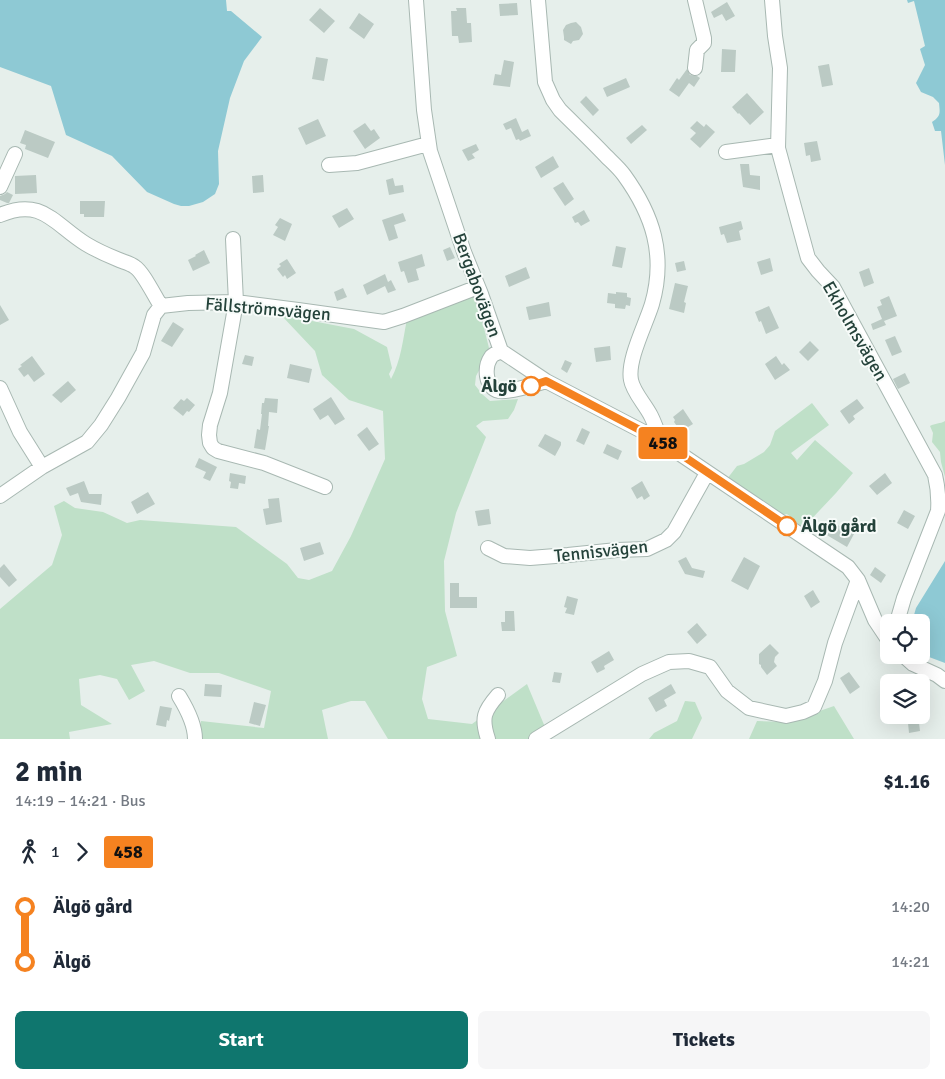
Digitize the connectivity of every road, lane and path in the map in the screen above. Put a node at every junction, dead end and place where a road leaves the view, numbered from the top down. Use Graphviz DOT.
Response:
graph roads {
  1 [pos="416,0"];
  2 [pos="538,0"];
  3 [pos="695,0"];
  4 [pos="772,0"];
  5 [pos="695,68"];
  6 [pos="428,144"];
  7 [pos="778,145"];
  8 [pos="726,152"];
  9 [pos="15,154"];
  10 [pos="329,165"];
  11 [pos="0,187"];
  12 [pos="0,216"];
  13 [pos="233,239"];
  14 [pos="478,287"];
  15 [pos="236,302"];
  16 [pos="161,306"];
  17 [pos="501,351"];
  18 [pos="546,381"];
  19 [pos="0,388"];
  20 [pos="661,441"];
  21 [pos="42,467"];
  22 [pos="707,473"];
  23 [pos="325,487"];
  24 [pos="0,496"];
  25 [pos="488,548"];
  26 [pos="858,580"];
  27 [pos="899,614"];
  28 [pos="880,628"];
  29 [pos="913,664"];
  30 [pos="945,681"];
  31 [pos="498,695"];
  32 [pos="179,696"];
  33 [pos="195,739"];
  34 [pos="488,739"];
  35 [pos="536,739"];
  1 -- 6 [label="street, Bergabovägen"];
  2 -- 20 [label="street"];
  3 -- 5 [label="street"];
  4 -- 7 [label="street, Ekholmsvägen"];
  6 -- 10 [label="street"];
  6 -- 14 [label="street, Bergabovägen"];
  7 -- 8 [label="street"];
  7 -- 27 [label="street, Ekholmsvägen"];
  9 -- 11 [label="street"];
  12 -- 16 [label="street"];
  13 -- 15 [label="street"];
  14 -- 15 [label="street, Fällströmsvägen"];
  14 -- 17 [label="street, Bergabovägen"];
  15 -- 16 [label="street, Fällströmsvägen"];
  15 -- 23 [label="street"];
  16 -- 21 [label="street"];
  17 -- 18 [label="street, Bergabovägen"];
  17 -- 18 [label="street"];
  18 -- 20 [label="street, Bergabovägen"];
  19 -- 21 [label="street"];
  20 -- 22 [label="street, Bergabovägen"];
  21 -- 24 [label="street"];
  22 -- 25 [label="street, Tennisvägen"];
  22 -- 26 [label="street, Bergabovägen"];
  26 -- 28 [label="street, Bergabovägen"];
  26 -- 35 [label="street"];
  29 -- 30 [label="street"];
  31 -- 34 [label="street"];
  32 -- 33 [label="street"];
}
